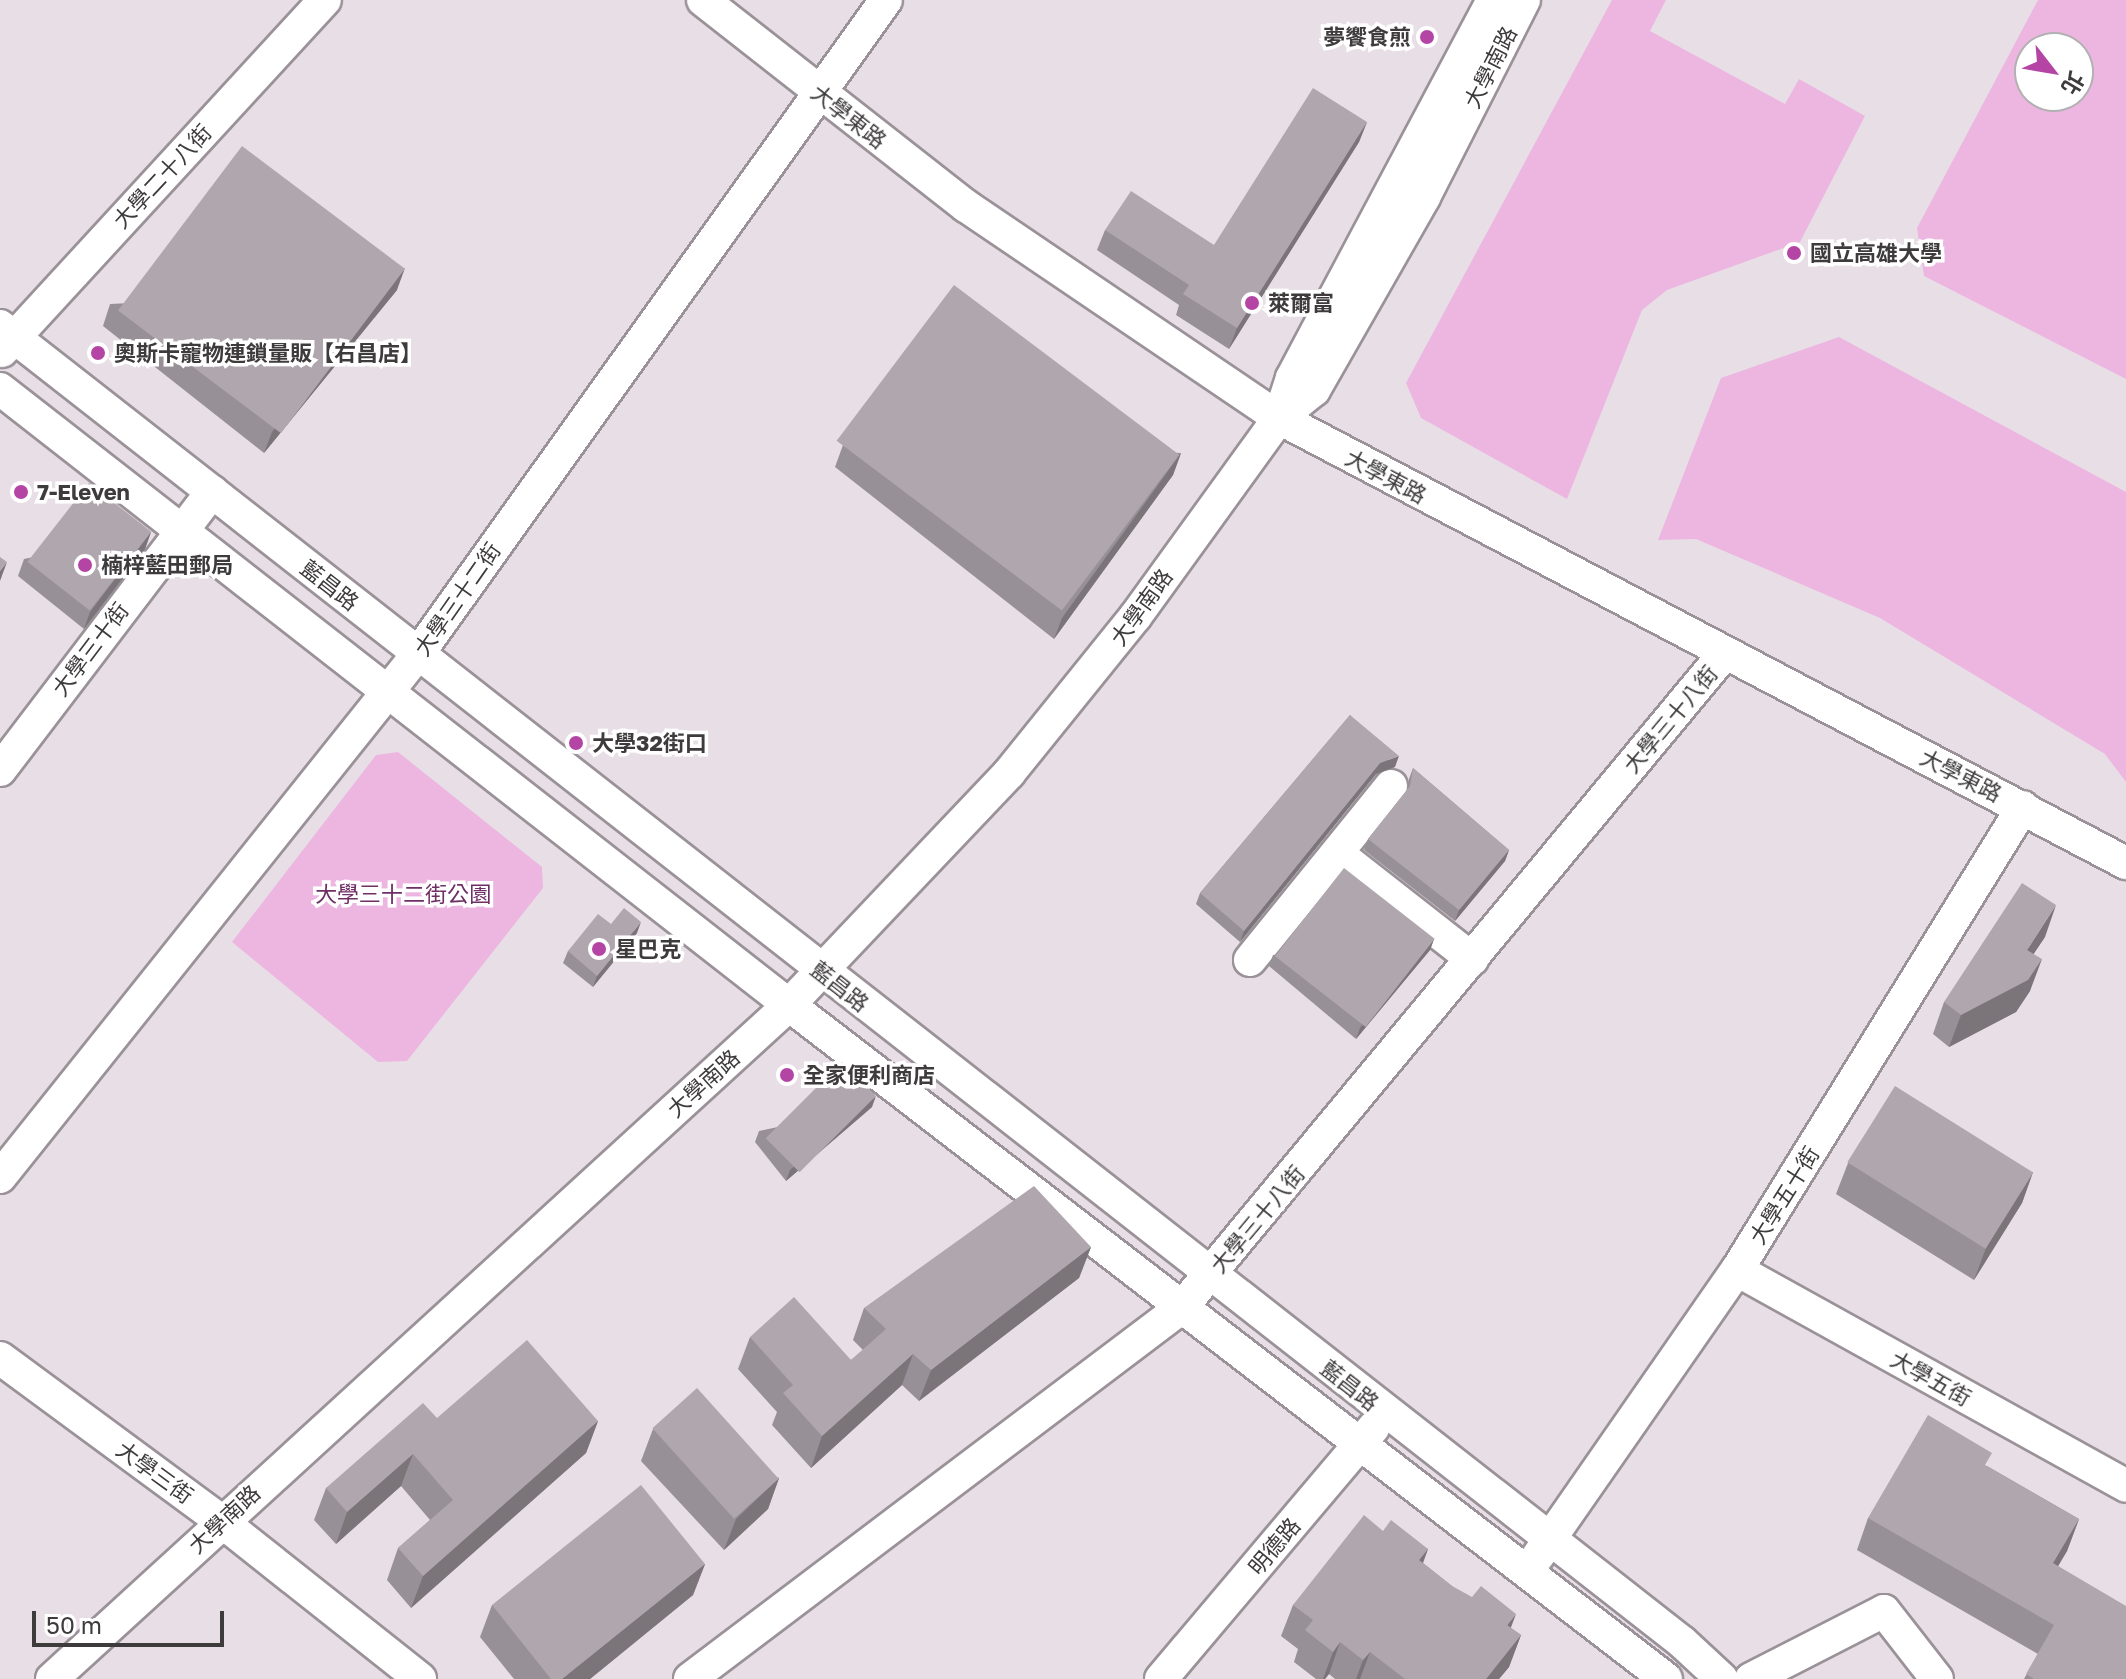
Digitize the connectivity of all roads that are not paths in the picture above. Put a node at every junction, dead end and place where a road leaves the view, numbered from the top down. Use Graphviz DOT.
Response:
graph roads {
  1 [pos="325,0"];
  2 [pos="703,0"];
  3 [pos="886,0"];
  4 [pos="1493,0"];
  5 [pos="1524,0"];
  6 [pos="820,94"];
  7 [pos="5,339"];
  8 [pos="0,389"];
  9 [pos="1279,418"];
  10 [pos="212,492"];
  11 [pos="179,530"];
  12 [pos="418,654"];
  13 [pos="1724,654"];
  14 [pos="389,692"];
  15 [pos="0,770"];
  16 [pos="1391,786"];
  17 [pos="2023,807"];
  18 [pos="1337,853"];
  19 [pos="2126,863"];
  20 [pos="1472,959"];
  21 [pos="1250,960"];
  22 [pos="822,972"];
  23 [pos="789,1005"];
  24 [pos="0,1177"];
  25 [pos="1737,1270"];
  26 [pos="1211,1275"];
  27 [pos="1182,1307"];
  28 [pos="0,1358"];
  29 [pos="1385,1412"];
  30 [pos="1360,1445"];
  31 [pos="2126,1486"];
  32 [pos="221,1521"];
  33 [pos="1552,1539"];
  34 [pos="1527,1570"];
  35 [pos="1663,1676"];
  36 [pos="52,1679"];
  37 [pos="420,1679"];
  38 [pos="690,1679"];
  39 [pos="1161,1679"];
  40 [pos="1722,1679"];
  41 [pos="1751,1679"];
  42 [pos="1937,1679"];
  1 -- 7 [label="street, 大學二十八街"];
  2 -- 6 [label="street, 大學東路"];
  3 -- 6 [label="street, 大學三十二街"];
  4 -- 9 [label="street, 大學南路"];
  5 -- 9 [label="street, 大學南路"];
  6 -- 9 [label="street, 大學東路"];
  6 -- 12 [label="street, 大學三十二街"];
  7 -- 10 [label="street, 藍昌路"];
  8 -- 11 [label="street, 藍昌路"];
  9 -- 13 [label="street, 大學東路"];
  9 -- 22 [label="street, 大學南路"];
  10 -- 11 [label="street, 大學三十街"];
  10 -- 12 [label="street, 藍昌路"];
  11 -- 14 [label="street, 藍昌路"];
  11 -- 15 [label="street, 大學三十街"];
  12 -- 14 [label="street, 大學三十二街"];
  12 -- 22 [label="street, 藍昌路"];
  13 -- 17 [label="street, 大學東路"];
  13 -- 20 [label="street, 大學三十八街"];
  14 -- 23 [label="street, 藍昌路"];
  14 -- 24 [label="street, 大學三十二街"];
  16 -- 18 [label="street"];
  17 -- 19 [label="street, 大學東路"];
  17 -- 25 [label="street, 大學五十街"];
  18 -- 20 [label="street"];
  18 -- 21 [label="street"];
  20 -- 26 [label="street, 大學三十八街"];
  22 -- 23 [label="street, 大學南路"];
  22 -- 26 [label="street, 藍昌路"];
  23 -- 27 [label="street, 藍昌路"];
  23 -- 32 [label="street, 大學南路"];
  25 -- 31 [label="street, 大學五街"];
  25 -- 33 [label="street, 大學五十街"];
  26 -- 27 [label="street, 大學三十八街"];
  26 -- 29 [label="street, 藍昌路"];
  27 -- 30 [label="street, 藍昌路"];
  27 -- 38 [label="street, 大學三十八街"];
  28 -- 32 [label="street, 大學三街"];
  29 -- 30 [label="street, 明德路"];
  29 -- 33 [label="street, 藍昌路"];
  30 -- 34 [label="street, 藍昌路"];
  30 -- 39 [label="street, 明德路"];
  32 -- 36 [label="street, 大學南路"];
  32 -- 37 [label="street, 大學三街"];
  33 -- 34 [label="street, 大學五十街"];
  33 -- 40 [label="street, 藍昌路"];
  34 -- 35 [label="street, 藍昌路"];
  41 -- 42 [label="street"];
}
